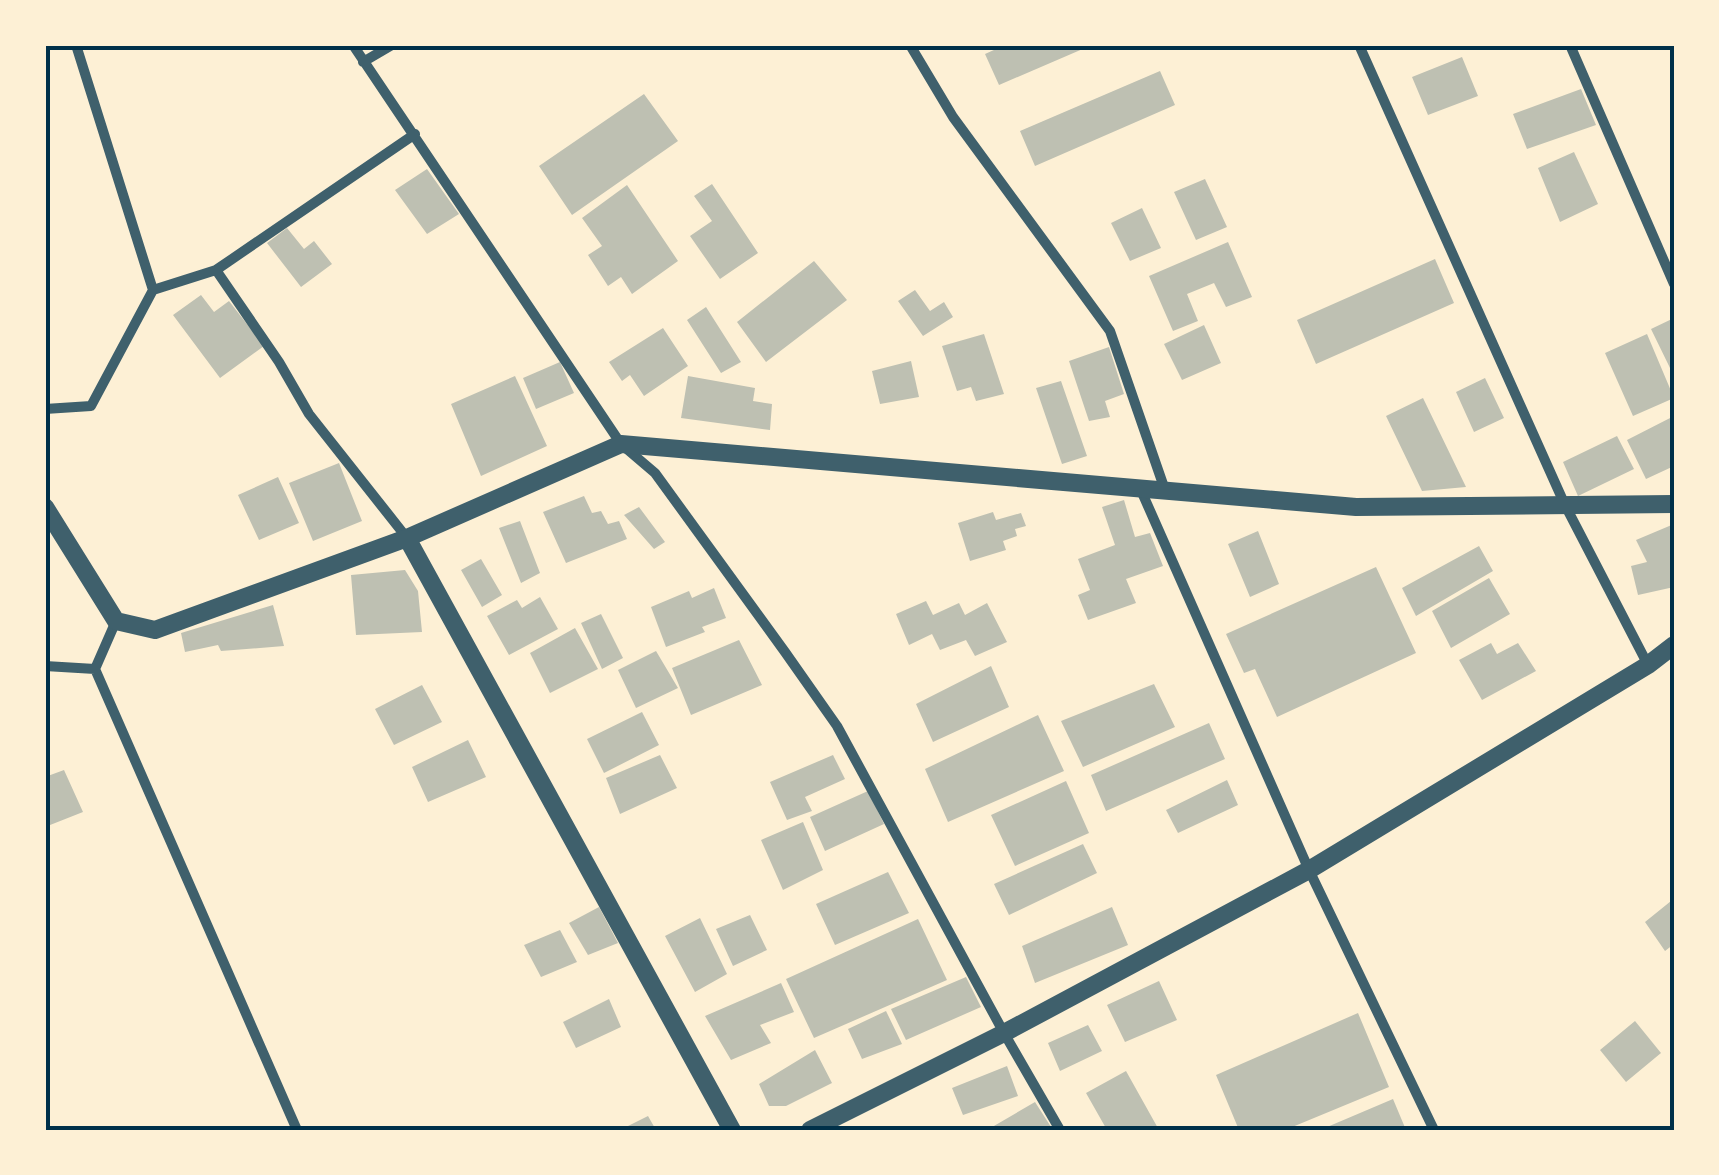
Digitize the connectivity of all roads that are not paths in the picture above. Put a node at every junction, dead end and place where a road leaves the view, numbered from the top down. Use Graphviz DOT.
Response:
graph roads {
  1 [pos="76,45"];
  2 [pos="353,45"];
  3 [pos="392,45"];
  4 [pos="910,45"];
  5 [pos="1359,45"];
  6 [pos="1570,45"];
  7 [pos="363,62"];
  8 [pos="414,134"];
  9 [pos="216,270"];
  10 [pos="1674,284"];
  11 [pos="153,290"];
  12 [pos="45,409"];
  13 [pos="621,444"];
  14 [pos="1140,488"];
  15 [pos="1166,490"];
  16 [pos="1565,504"];
  17 [pos="1674,504"];
  18 [pos="45,507"];
  19 [pos="407,538"];
  20 [pos="116,621"];
  21 [pos="1674,645"];
  22 [pos="1648,665"];
  23 [pos="45,666"];
  24 [pos="95,669"];
  25 [pos="1309,870"];
  26 [pos="1004,1033"];
  27 [pos="297,1130"];
  28 [pos="732,1130"];
  29 [pos="810,1130"];
  30 [pos="1060,1130"];
  31 [pos="1434,1130"];
  1 -- 11 [label="street"];
  2 -- 7 [label="street"];
  3 -- 7 [label="street"];
  4 -- 15 [label="street"];
  5 -- 16 [label="street"];
  6 -- 10 [label="street"];
  7 -- 8 [label="street"];
  8 -- 9 [label="street"];
  8 -- 13 [label="street"];
  9 -- 11 [label="street"];
  9 -- 19 [label="street"];
  11 -- 12 [label="street"];
  13 -- 14 [label="street"];
  13 -- 19 [label="street"];
  13 -- 26 [label="street"];
  14 -- 15 [label="street"];
  14 -- 25 [label="street"];
  15 -- 16 [label="street"];
  16 -- 17 [label="street"];
  16 -- 22 [label="street"];
  18 -- 20 [label="street"];
  19 -- 20 [label="street"];
  19 -- 28 [label="street"];
  20 -- 24 [label="street"];
  21 -- 22 [label="street"];
  22 -- 25 [label="street"];
  23 -- 24 [label="street"];
  24 -- 27 [label="street"];
  25 -- 26 [label="street"];
  25 -- 31 [label="street"];
  26 -- 29 [label="street"];
  26 -- 30 [label="street"];
}
